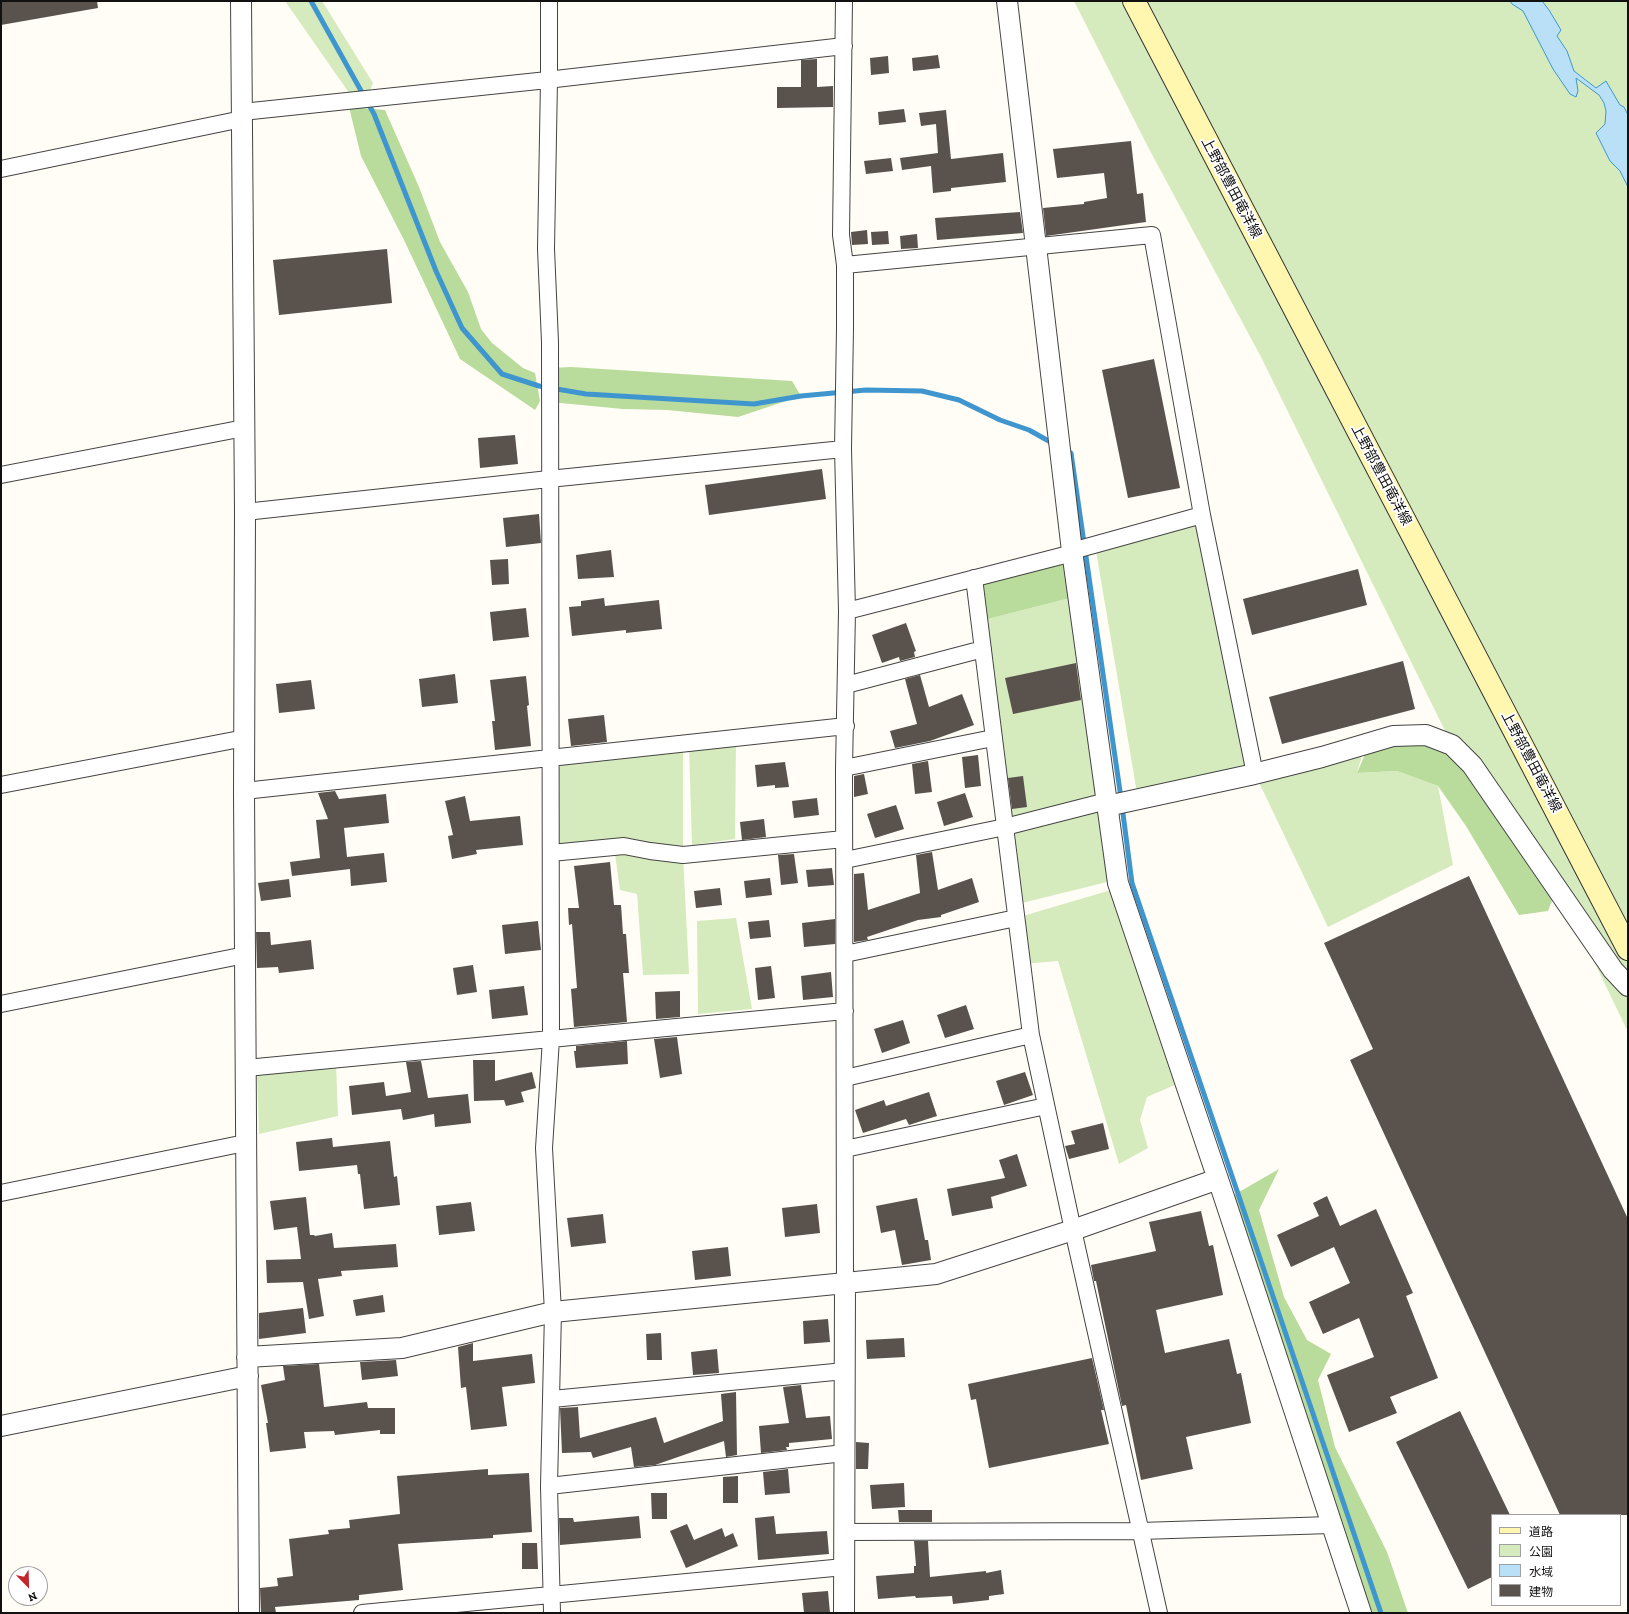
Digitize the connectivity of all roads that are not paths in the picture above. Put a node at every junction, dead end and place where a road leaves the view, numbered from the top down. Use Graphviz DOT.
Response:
graph roads {
  1 [pos="241,1"];
  2 [pos="549,1"];
  3 [pos="844,1"];
  4 [pos="1007,1"];
  5 [pos="1134,1"];
  6 [pos="844,46"];
  7 [pos="549,80"];
  8 [pos="242,116"];
  9 [pos="1,168"];
  10 [pos="1035,246"];
  11 [pos="845,265"];
  12 [pos="244,428"];
  13 [pos="843,449"];
  14 [pos="1,475"];
  15 [pos="549,479"];
  16 [pos="245,512"];
  17 [pos="1202,515"];
  18 [pos="1072,552"];
  19 [pos="974,578"];
  20 [pos="847,611"];
  21 [pos="983,649"];
  22 [pos="846,685"];
  23 [pos="846,726"];
  24 [pos="245,738"];
  25 [pos="993,738"];
  26 [pos="551,757"];
  27 [pos="844,768"];
  28 [pos="1255,774"];
  29 [pos="1,785"];
  30 [pos="244,791"];
  31 [pos="1107,804"];
  32 [pos="1005,827"];
  33 [pos="844,839"];
  34 [pos="551,853"];
  35 [pos="845,860"];
  36 [pos="1016,918"];
  37 [pos="1628,949"];
  38 [pos="845,954"];
  39 [pos="245,955"];
  40 [pos="1628,986"];
  41 [pos="1,1004"];
  42 [pos="846,1010"];
  43 [pos="1031,1035"];
  44 [pos="551,1039"];
  45 [pos="246,1068"];
  46 [pos="846,1078"];
  47 [pos="1046,1106"];
  48 [pos="246,1143"];
  49 [pos="845,1149"];
  50 [pos="1218,1178"];
  51 [pos="1,1193"];
  52 [pos="1073,1230"];
  53 [pos="845,1284"];
  54 [pos="552,1312"];
  55 [pos="247,1356"];
  56 [pos="845,1371"];
  57 [pos="248,1376"];
  58 [pos="552,1399"];
  59 [pos="1,1426"];
  60 [pos="844,1453"];
  61 [pos="549,1486"];
  62 [pos="1331,1525"];
  63 [pos="1140,1530"];
  64 [pos="844,1532"];
  65 [pos="844,1567"];
  66 [pos="552,1595"];
  67 [pos="249,1613"];
  68 [pos="362,1613"];
  69 [pos="552,1613"];
  70 [pos="844,1613"];
  71 [pos="1159,1613"];
  72 [pos="1361,1613"];
  1 -- 8 [label="street"];
  2 -- 7 [label="street"];
  3 -- 6 [label="street"];
  4 -- 10 [label="street"];
  5 -- 37 [label="main road, 上野部豊田竜洋線"];
  6 -- 7 [label="street"];
  6 -- 11 [label="street"];
  7 -- 8 [label="street"];
  7 -- 15 [label="street"];
  8 -- 9 [label="street"];
  8 -- 12 [label="street"];
  10 -- 11 [label="street"];
  10 -- 17 [label="street"];
  10 -- 18 [label="street"];
  11 -- 13 [label="street"];
  12 -- 14 [label="street"];
  12 -- 16 [label="street"];
  13 -- 15 [label="street"];
  13 -- 20 [label="street"];
  15 -- 16 [label="street"];
  15 -- 26 [label="street"];
  16 -- 24 [label="street"];
  17 -- 18 [label="street"];
  17 -- 28 [label="street"];
  18 -- 19 [label="street"];
  18 -- 31 [label="street"];
  19 -- 20 [label="street"];
  19 -- 21 [label="street"];
  20 -- 22 [label="street"];
  21 -- 22 [label="street"];
  21 -- 25 [label="street"];
  22 -- 23 [label="street"];
  23 -- 26 [label="street"];
  23 -- 27 [label="street"];
  24 -- 29 [label="street"];
  24 -- 30 [label="street"];
  25 -- 27 [label="street"];
  25 -- 32 [label="street"];
  26 -- 30 [label="street"];
  26 -- 34 [label="street"];
  27 -- 33 [label="street"];
  28 -- 31 [label="street"];
  28 -- 40 [label="street"];
  30 -- 39 [label="street"];
  31 -- 32 [label="street"];
  31 -- 50 [label="street"];
  32 -- 35 [label="street"];
  32 -- 36 [label="street"];
  33 -- 34 [label="street"];
  33 -- 35 [label="street"];
  34 -- 44 [label="street"];
  35 -- 38 [label="street"];
  36 -- 38 [label="street"];
  36 -- 43 [label="street"];
  38 -- 42 [label="street"];
  39 -- 41 [label="street"];
  39 -- 45 [label="street"];
  42 -- 44 [label="street"];
  42 -- 46 [label="street"];
  43 -- 46 [label="street"];
  43 -- 47 [label="street"];
  44 -- 45 [label="street"];
  44 -- 54 [label="street"];
  45 -- 48 [label="street"];
  46 -- 49 [label="street"];
  47 -- 49 [label="street"];
  47 -- 52 [label="street"];
  48 -- 51 [label="street"];
  48 -- 55 [label="street"];
  49 -- 53 [label="street"];
  50 -- 52 [label="street"];
  50 -- 62 [label="street"];
  52 -- 53 [label="street"];
  52 -- 63 [label="street"];
  53 -- 54 [label="street"];
  53 -- 56 [label="street"];
  54 -- 55 [label="street"];
  54 -- 58 [label="street"];
  55 -- 57 [label="street"];
  56 -- 58 [label="street"];
  56 -- 60 [label="street"];
  57 -- 59 [label="street"];
  57 -- 67 [label="street"];
  58 -- 61 [label="street"];
  60 -- 61 [label="street"];
  60 -- 64 [label="street"];
  61 -- 66 [label="street"];
  62 -- 63 [label="street"];
  62 -- 72 [label="street"];
  63 -- 64 [label="street"];
  63 -- 71 [label="street"];
  64 -- 65 [label="street"];
  65 -- 66 [label="street"];
  65 -- 70 [label="street"];
  66 -- 68 [label="street"];
  66 -- 69 [label="street"];
}
